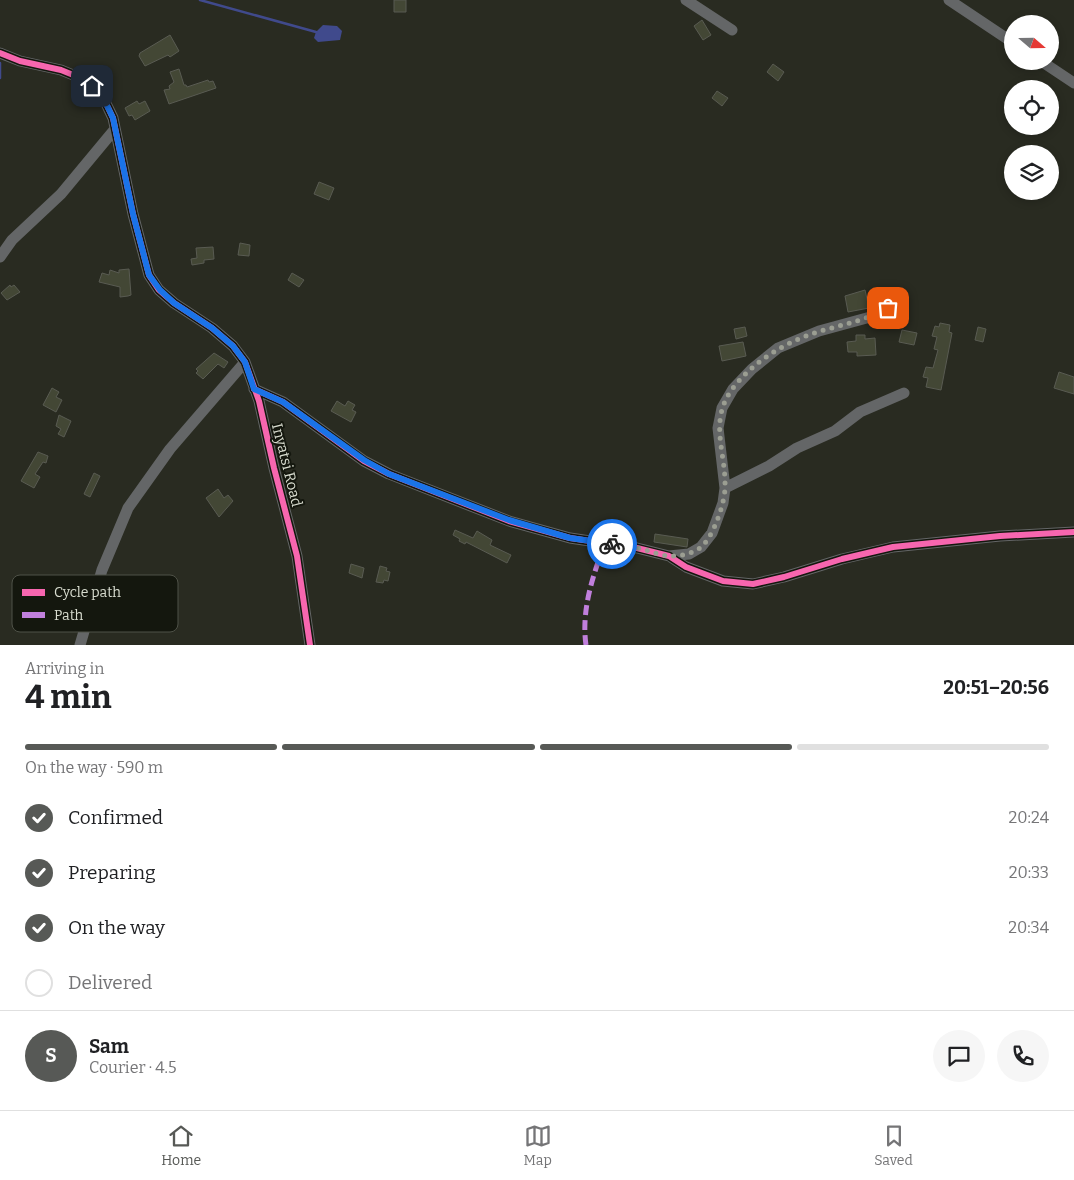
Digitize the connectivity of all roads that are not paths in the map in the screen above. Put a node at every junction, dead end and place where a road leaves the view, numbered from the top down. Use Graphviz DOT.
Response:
graph roads {
  1 [pos="686,0"];
  2 [pos="949,0"];
  3 [pos="732,30"];
  4 [pos="1004,37"];
  5 [pos="0,53"];
  6 [pos="1054,70"];
  7 [pos="1074,83"];
  8 [pos="116,129"];
  9 [pos="0,256"];
  10 [pos="904,300"];
  11 [pos="245,362"];
  12 [pos="254,389"];
  13 [pos="904,393"];
  14 [pos="725,488"];
  15 [pos="1074,532"];
  16 [pos="669,556"];
  17 [pos="101,575"];
  18 [pos="84,632"];
  19 [pos="80,645"];
  20 [pos="310,645"];
  1 -- 3 [label="street"];
  2 -- 4 [label="street"];
  5 -- 8 [label="street, Inyatsi Road"];
  6 -- 7 [label="street"];
  8 -- 9 [label="street"];
  8 -- 11 [label="street, Inyatsi Road"];
  10 -- 14 [label="street"];
  11 -- 12 [label="street, Inyatsi Road"];
  11 -- 17 [label="street"];
  12 -- 16 [label="street"];
  12 -- 20 [label="street, Inyatsi Road"];
  13 -- 14 [label="street"];
  14 -- 16 [label="street"];
  15 -- 16 [label="street"];
  18 -- 19 [label="street"];
}
